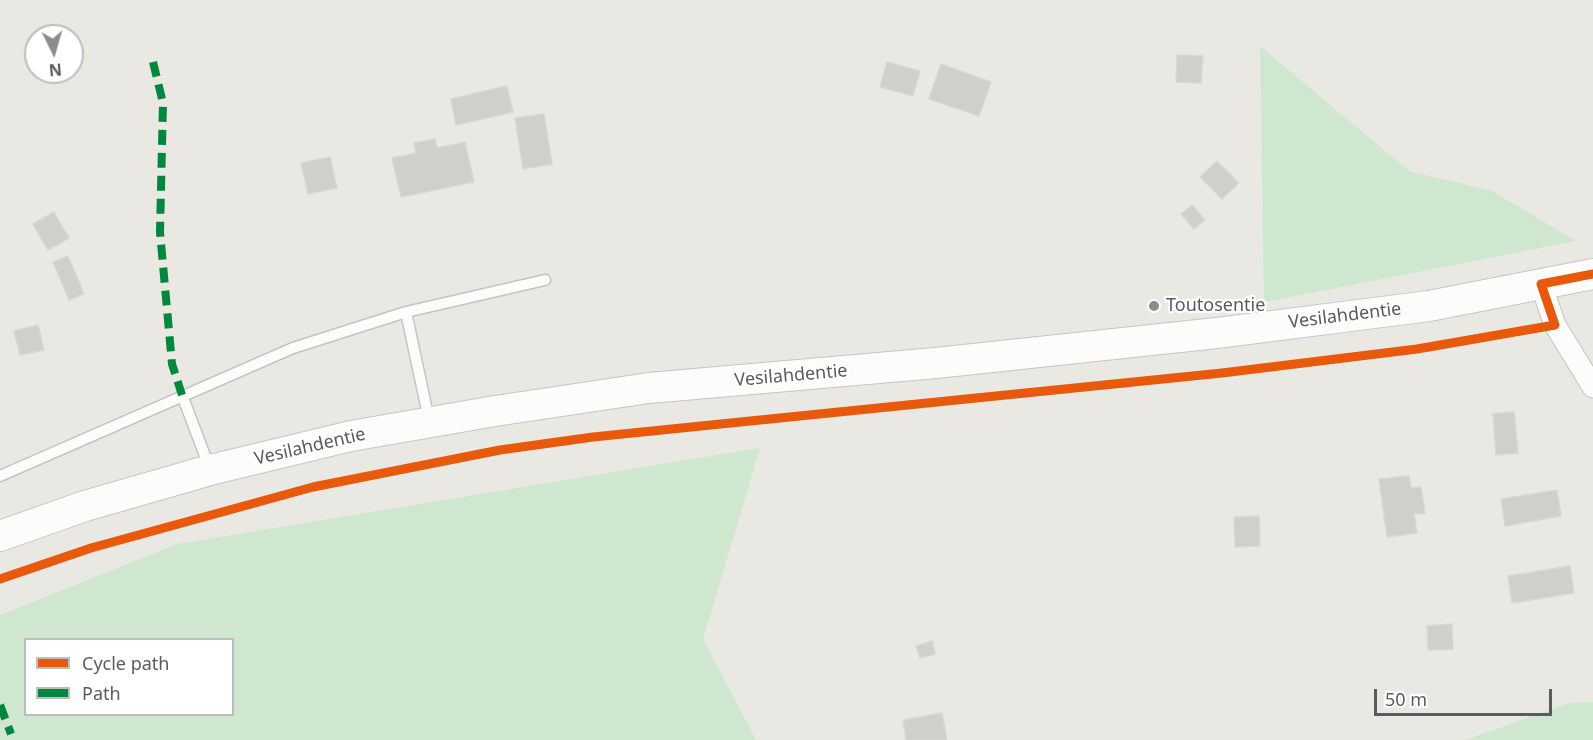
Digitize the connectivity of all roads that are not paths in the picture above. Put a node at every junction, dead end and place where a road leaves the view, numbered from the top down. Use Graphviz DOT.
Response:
graph roads {
  1 [pos="1593,274"];
  2 [pos="545,280"];
  3 [pos="1541,285"];
  4 [pos="406,312"];
  5 [pos="1593,387"];
  6 [pos="182,395"];
  7 [pos="429,422"];
  8 [pos="210,470"];
  9 [pos="0,476"];
  10 [pos="0,536"];
  1 -- 3 [label="main road, Vesilahdentie"];
  2 -- 4 [label="lane"];
  3 -- 5 [label="street"];
  3 -- 7 [label="main road, Vesilahdentie"];
  4 -- 6 [label="lane"];
  4 -- 7 [label="lane"];
  6 -- 8 [label="lane"];
  6 -- 9 [label="lane"];
  7 -- 8 [label="main road, Vesilahdentie"];
  8 -- 10 [label="main road, Vesilahdentie"];
}
